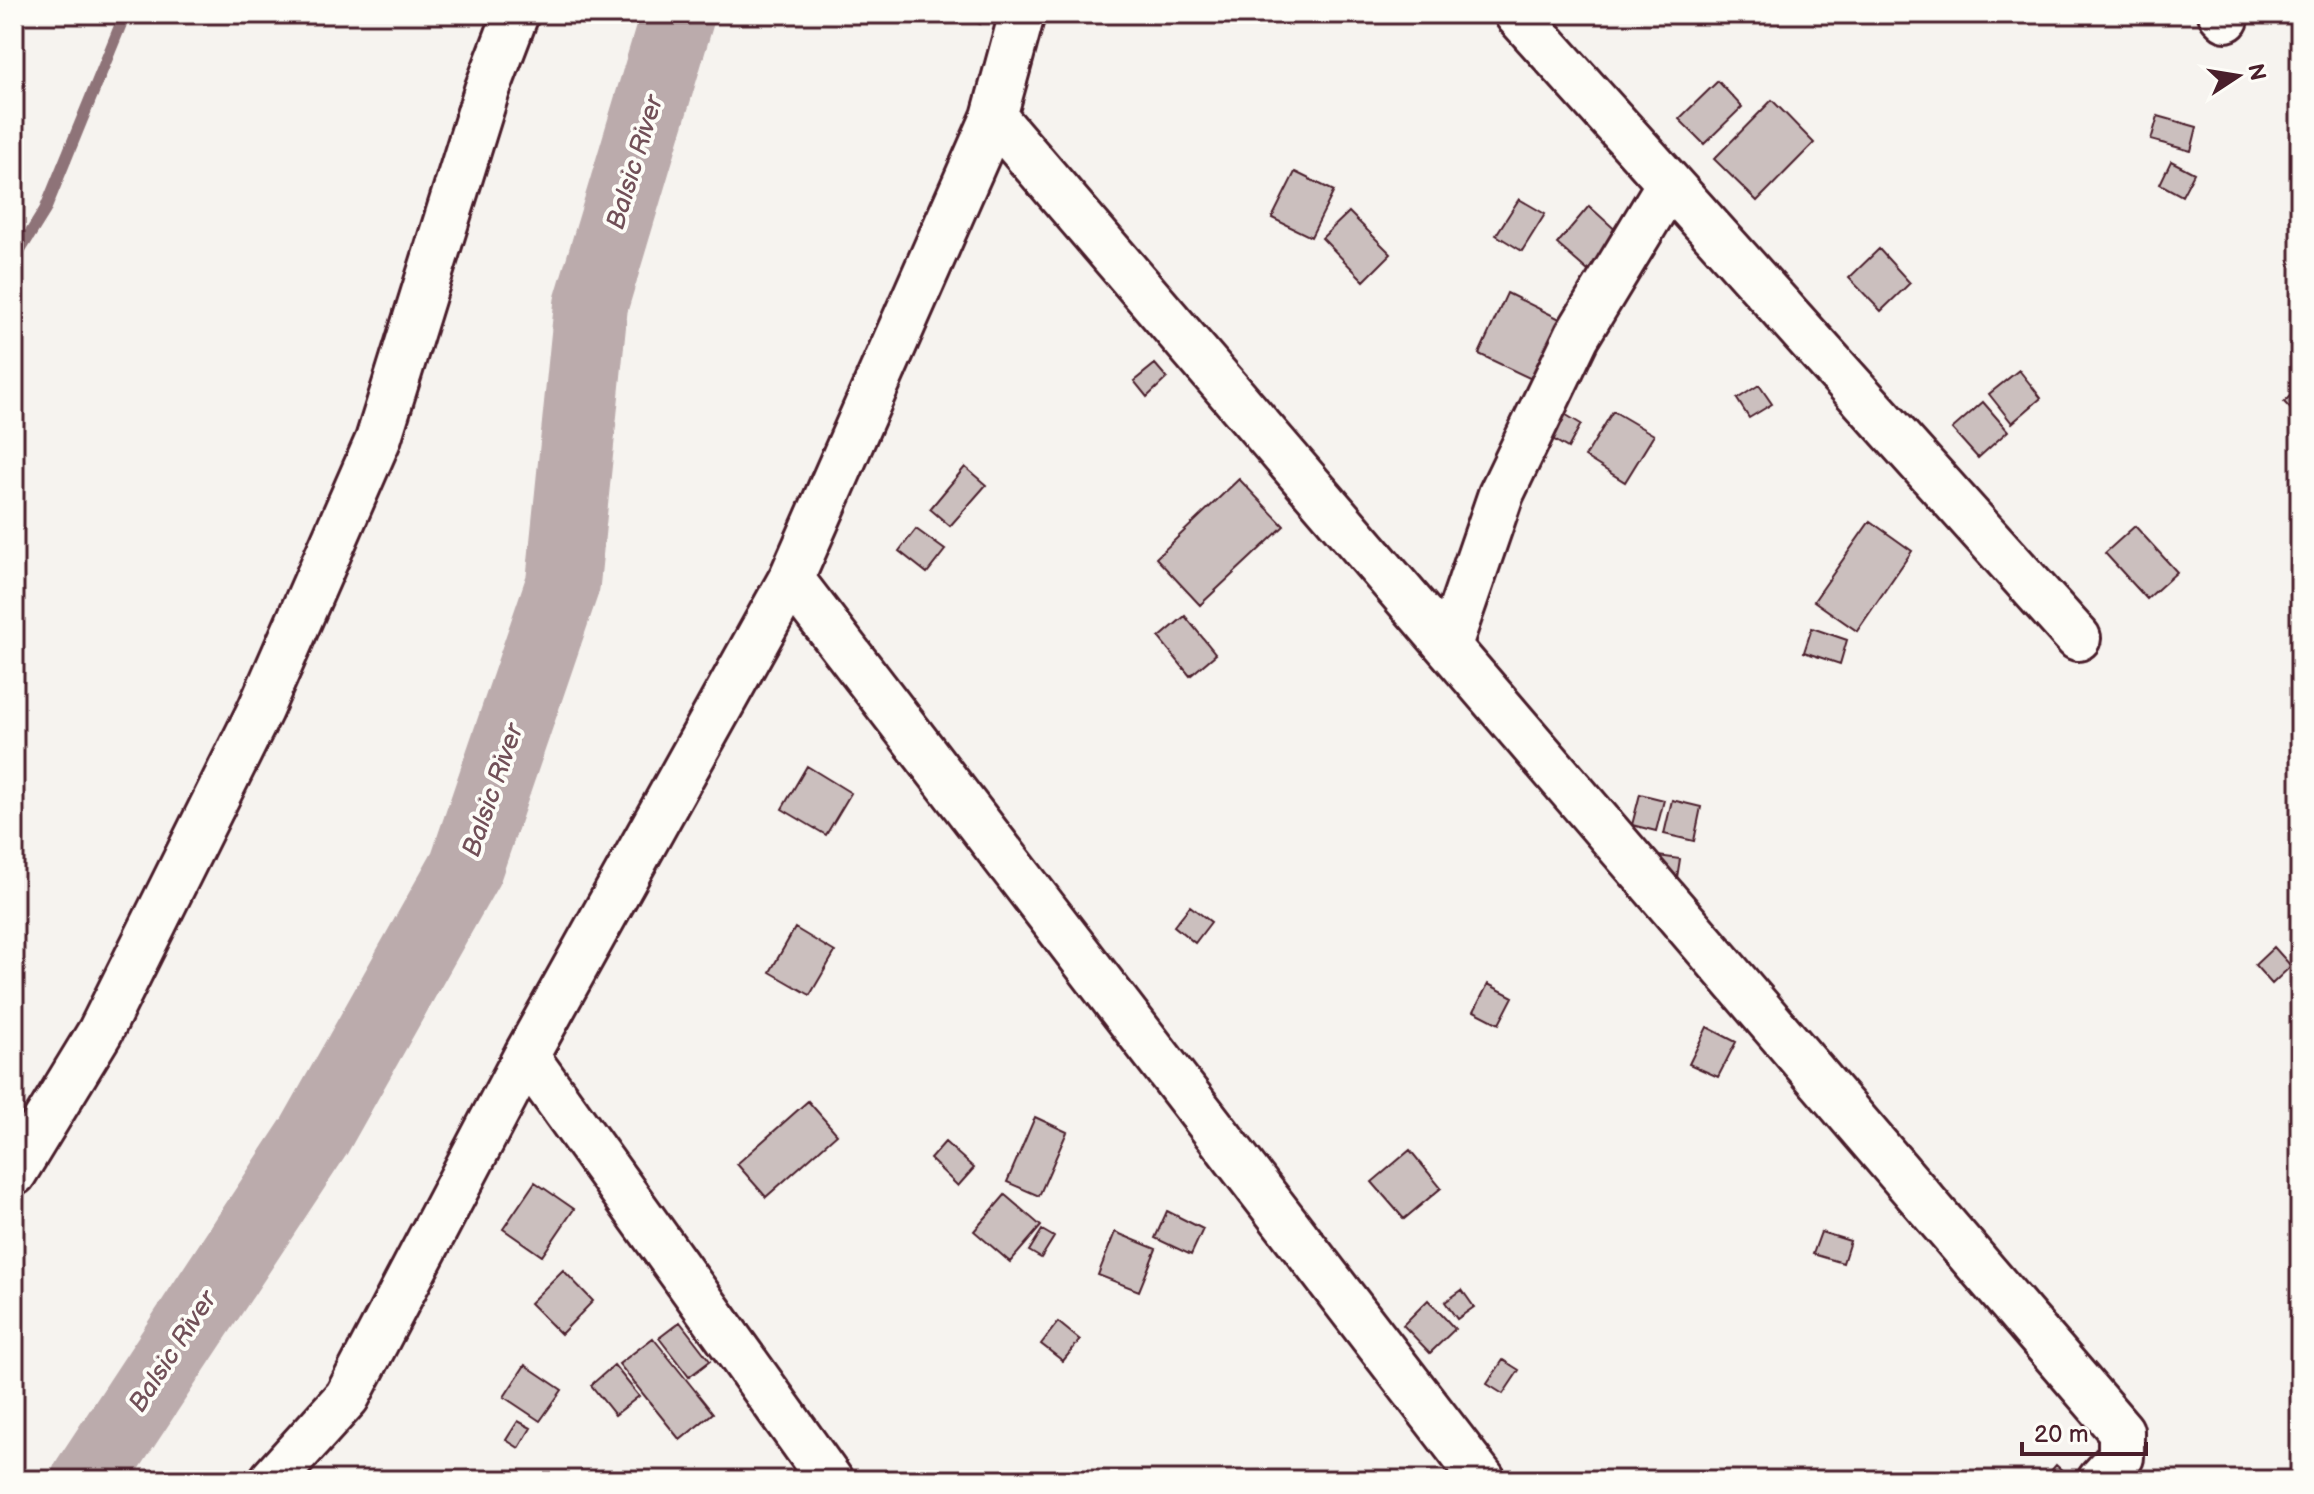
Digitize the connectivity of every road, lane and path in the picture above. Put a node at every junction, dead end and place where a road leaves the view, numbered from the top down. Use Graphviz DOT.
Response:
graph roads {
  1 [pos="516,14"];
  2 [pos="1022,14"];
  3 [pos="1517,14"];
  4 [pos="994,117"];
  5 [pos="1669,184"];
  6 [pos="791,579"];
  7 [pos="2078,638"];
  8 [pos="1449,645"];
  9 [pos="526,1056"];
  10 [pos="14,1173"];
  11 [pos="272,1480"];
  12 [pos="830,1480"];
  13 [pos="1483,1480"];
  14 [pos="2100,1480"];
  1 -- 10 [label="street"];
  2 -- 4 [label="street"];
  3 -- 5 [label="street"];
  4 -- 6 [label="street"];
  4 -- 8 [label="street"];
  5 -- 7 [label="street"];
  5 -- 8 [label="street"];
  6 -- 9 [label="street"];
  6 -- 13 [label="street"];
  8 -- 14 [label="street"];
  9 -- 11 [label="street"];
  9 -- 12 [label="street"];
}
